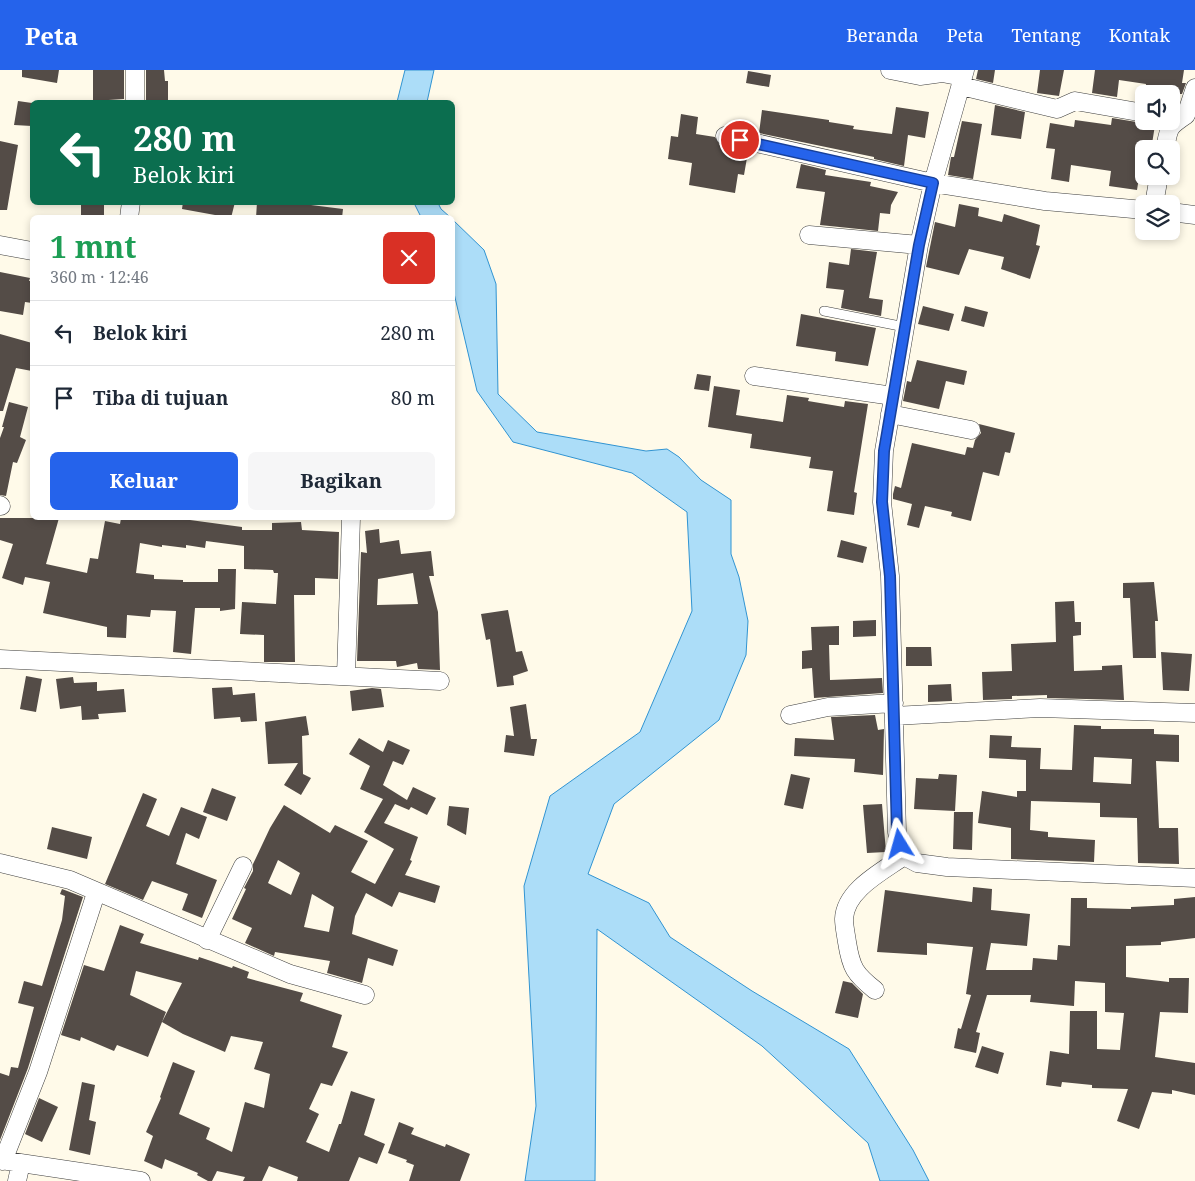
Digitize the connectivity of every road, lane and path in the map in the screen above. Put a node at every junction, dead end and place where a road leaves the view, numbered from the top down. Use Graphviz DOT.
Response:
graph roads {
  1 [pos="135,70"];
  2 [pos="890,70"];
  3 [pos="963,77"];
  4 [pos="1195,88"];
  5 [pos="135,100"];
  6 [pos="1135,111"];
  7 [pos="1180,116"];
  8 [pos="725,136"];
  9 [pos="933,183"];
  10 [pos="1135,209"];
  11 [pos="1180,213"];
  12 [pos="1195,215"];
  13 [pos="809,235"];
  14 [pos="919,245"];
  15 [pos="0,246"];
  16 [pos="30,251"];
  17 [pos="824,311"];
  18 [pos="905,327"];
  19 [pos="754,376"];
  20 [pos="893,396"];
  21 [pos="890,414"];
  22 [pos="971,430"];
  23 [pos="351,520"];
  24 [pos="0,659"];
  25 [pos="346,676"];
  26 [pos="440,681"];
  27 [pos="894,710"];
  28 [pos="1195,713"];
  29 [pos="790,715"];
  30 [pos="904,856"];
  31 [pos="0,863"];
  32 [pos="243,866"];
  33 [pos="1195,878"];
  34 [pos="96,893"];
  35 [pos="207,940"];
  36 [pos="875,990"];
  37 [pos="365,995"];
  38 [pos="1,1160"];
  39 [pos="21,1163"];
  40 [pos="16,1181"];
  41 [pos="141,1181"];
  1 -- 5 [label="street"];
  2 -- 3 [label="street"];
  3 -- 6 [label="street"];
  3 -- 9 [label="street"];
  4 -- 7 [label="street"];
  8 -- 9 [label="street"];
  9 -- 10 [label="street"];
  9 -- 14 [label="street"];
  11 -- 12 [label="street"];
  13 -- 14 [label="street"];
  14 -- 18 [label="street"];
  15 -- 16 [label="street"];
  17 -- 18 [label="lane"];
  18 -- 20 [label="street"];
  19 -- 20 [label="street"];
  20 -- 21 [label="street"];
  21 -- 22 [label="street"];
  21 -- 27 [label="street"];
  23 -- 25 [label="street"];
  24 -- 25 [label="street"];
  25 -- 26 [label="street"];
  27 -- 28 [label="street"];
  27 -- 29 [label="street"];
  27 -- 30 [label="street"];
  30 -- 33 [label="street"];
  30 -- 36 [label="street"];
  31 -- 34 [label="street"];
  32 -- 35 [label="street"];
  34 -- 35 [label="street"];
  34 -- 38 [label="street"];
  35 -- 37 [label="street"];
  38 -- 39 [label="street"];
  39 -- 40 [label="street"];
  39 -- 41 [label="street"];
}
